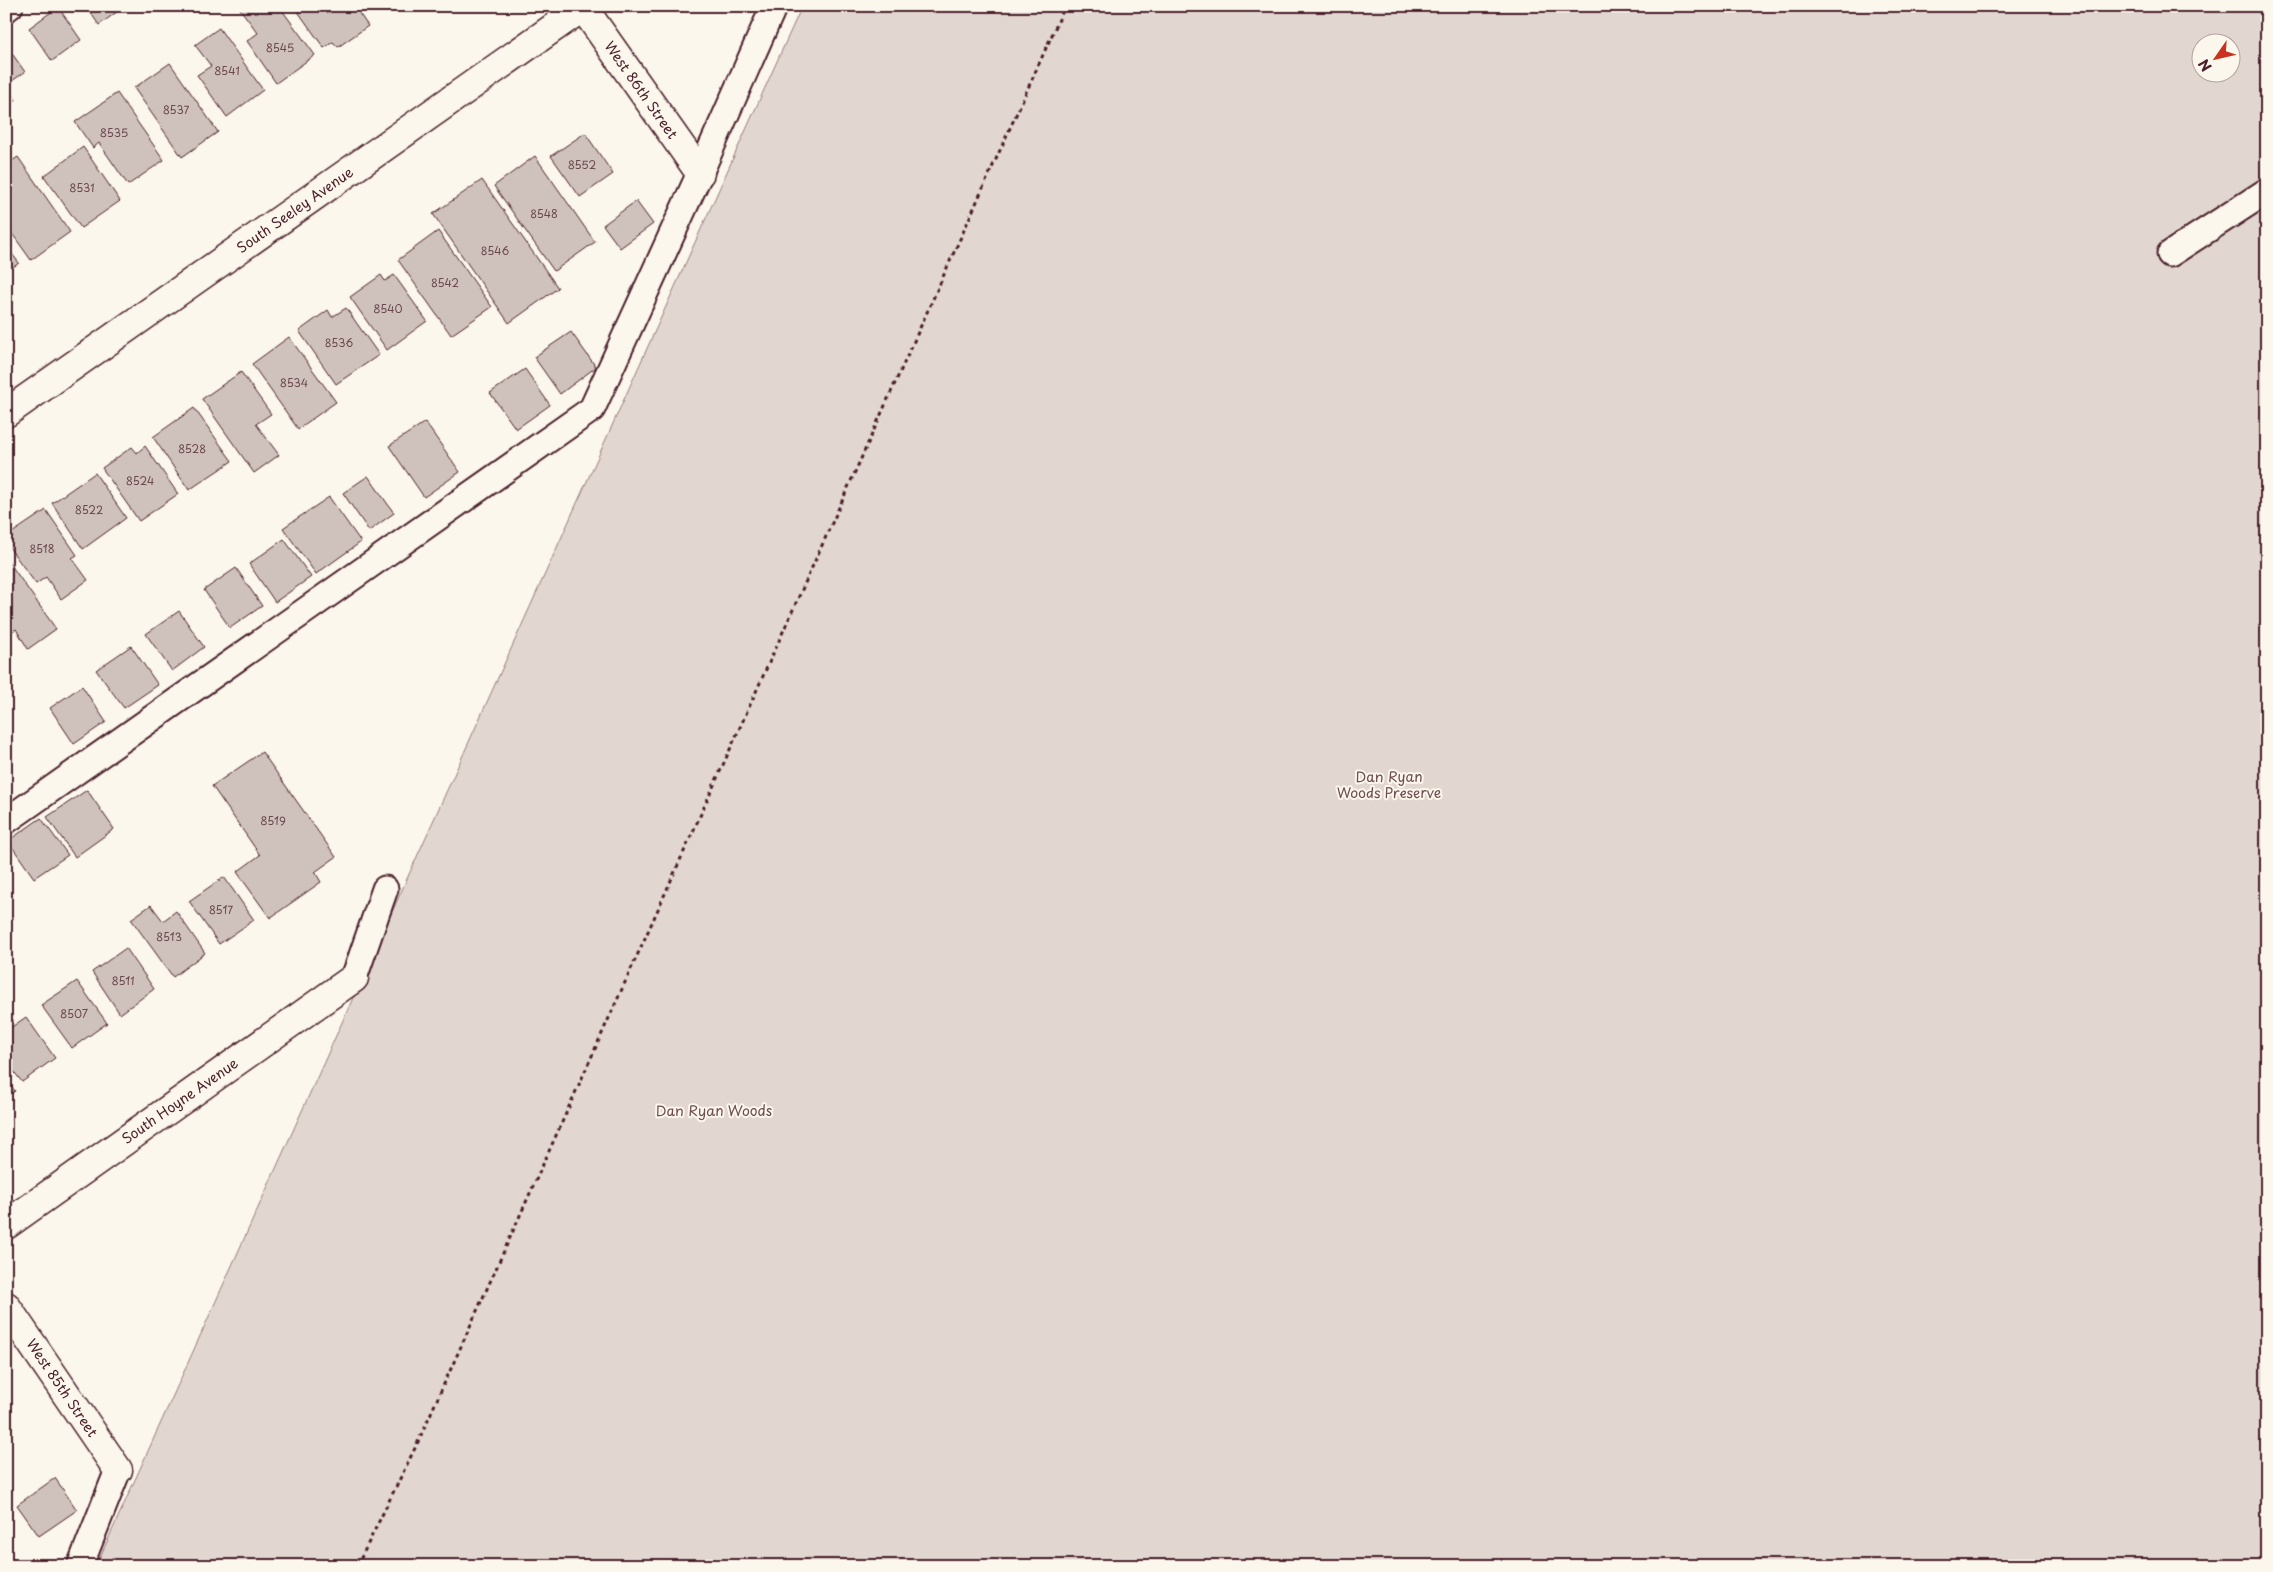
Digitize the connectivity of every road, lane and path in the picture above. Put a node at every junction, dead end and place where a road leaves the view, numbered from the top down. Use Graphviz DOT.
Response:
graph roads {
  1 [pos="10,6"];
  2 [pos="774,6"];
  3 [pos="1066,6"];
  4 [pos="582,7"];
  5 [pos="6,9"];
  6 [pos="700,173"];
  7 [pos="2267,191"];
  8 [pos="2170,254"];
  9 [pos="6,413"];
  10 [pos="6,821"];
  11 [pos="385,889"];
  12 [pos="354,978"];
  13 [pos="6,1225"];
  14 [pos="6,1306"];
  15 [pos="118,1470"];
  16 [pos="80,1566"];
  17 [pos="357,1566"];
  1 -- 5 [label="lane"];
  2 -- 6 [label="lane"];
  3 -- 17 [label="path"];
  4 -- 6 [label="street, West 86th Street"];
  4 -- 9 [label="street, South Seeley Avenue"];
  6 -- 10 [label="lane"];
  7 -- 8 [label="lane"];
  11 -- 12 [label="lane"];
  12 -- 13 [label="street, South Hoyne Avenue"];
  14 -- 15 [label="street, West 85th Street"];
  15 -- 16 [label="lane"];
}
